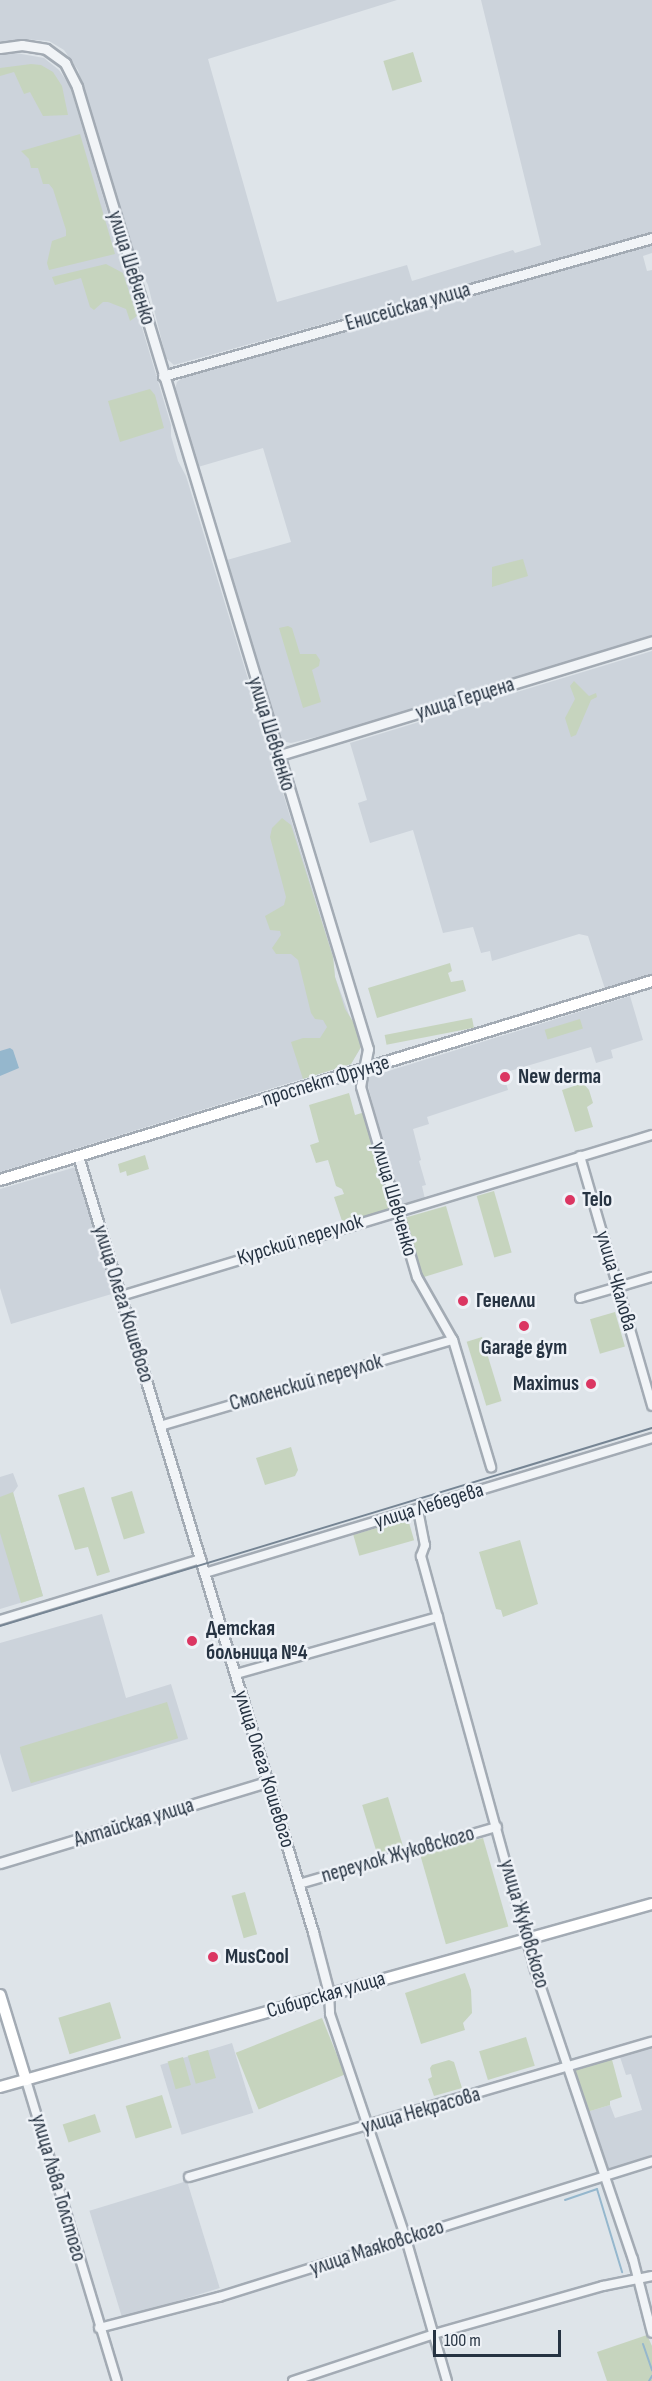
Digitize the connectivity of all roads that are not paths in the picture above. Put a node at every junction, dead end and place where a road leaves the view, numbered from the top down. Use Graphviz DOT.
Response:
graph roads {
  1 [pos="0,48"];
  2 [pos="652,238"];
  3 [pos="163,376"];
  4 [pos="652,641"];
  5 [pos="277,756"];
  6 [pos="652,981"];
  7 [pos="364,1069"];
  8 [pos="652,1135"];
  9 [pos="78,1156"];
  10 [pos="580,1156"];
  11 [pos="0,1180"];
  12 [pos="397,1210"];
  13 [pos="652,1277"];
  14 [pos="618,1287"];
  15 [pos="121,1296"];
  16 [pos="580,1299"];
  17 [pos="453,1340"];
  18 [pos="652,1406"];
  19 [pos="160,1426"];
  20 [pos="652,1438"];
  21 [pos="491,1467"];
  22 [pos="418,1510"];
  23 [pos="201,1559"];
  24 [pos="205,1573"];
  25 [pos="438,1617"];
  26 [pos="0,1620"];
  27 [pos="236,1674"];
  28 [pos="267,1782"];
  29 [pos="496,1827"];
  30 [pos="0,1863"];
  31 [pos="299,1884"];
  32 [pos="652,1904"];
  33 [pos="527,1939"];
  34 [pos="329,1993"];
  35 [pos="0,1995"];
  36 [pos="652,2042"];
  37 [pos="568,2067"];
  38 [pos="26,2080"];
  39 [pos="0,2087"];
  40 [pos="370,2126"];
  41 [pos="652,2161"];
  42 [pos="605,2174"];
  43 [pos="189,2177"];
  44 [pos="406,2239"];
  45 [pos="652,2276"];
  46 [pos="638,2280"];
  47 [pos="99,2328"];
  48 [pos="652,2333"];
  49 [pos="434,2334"];
  50 [pos="117,2381"];
  51 [pos="293,2381"];
  52 [pos="447,2381"];
  1 -- 3 [label="street, улица Шевченко"];
  2 -- 3 [label="street, Енисейская улица"];
  3 -- 5 [label="street, улица Шевченко"];
  4 -- 5 [label="street, улица Герцена"];
  5 -- 7 [label="street, улица Шевченко"];
  6 -- 7 [label="main road, проспект Фрунзе"];
  7 -- 9 [label="main road, проспект Фрунзе"];
  7 -- 12 [label="street, улица Шевченко"];
  8 -- 10 [label="street, Курский переулок"];
  9 -- 11 [label="main road, проспект Фрунзе"];
  9 -- 15 [label="street, улица Олега Кошевого"];
  10 -- 12 [label="street, Курский переулок"];
  10 -- 14 [label="street, улица Чкалова"];
  12 -- 15 [label="street, Курский переулок"];
  12 -- 17 [label="street, улица Шевченко"];
  13 -- 14 [label="street"];
  14 -- 16 [label="street"];
  14 -- 18 [label="street, улица Чкалова"];
  15 -- 19 [label="street, улица Олега Кошевого"];
  17 -- 19 [label="street, Смоленский переулок"];
  17 -- 21 [label="street, улица Шевченко"];
  19 -- 23 [label="street, улица Олега Кошевого"];
  20 -- 22 [label="street, улица Лебедева"];
  22 -- 24 [label="street, улица Лебедева"];
  22 -- 25 [label="street, улица Жуковского"];
  23 -- 24 [label="street, улица Олега Кошевого"];
  23 -- 26 [label="street"];
  24 -- 27 [label="street, улица Олега Кошевого"];
  25 -- 27 [label="street"];
  25 -- 29 [label="street, улица Жуковского"];
  27 -- 28 [label="street, улица Олега Кошевого"];
  28 -- 30 [label="street, Алтайская улица"];
  28 -- 31 [label="street, улица Олега Кошевого"];
  29 -- 31 [label="street, переулок Жуковского"];
  29 -- 33 [label="street, улица Жуковского"];
  31 -- 34 [label="street, улица Олега Кошевого"];
  32 -- 33 [label="main road, Сибирская улица"];
  33 -- 34 [label="main road, Сибирская улица"];
  33 -- 37 [label="street, улица Жуковского"];
  34 -- 38 [label="main road, Сибирская улица"];
  34 -- 40 [label="street, улица Олега Кошевого"];
  35 -- 38 [label="main road, улица Льва Толстого"];
  36 -- 37 [label="street, улица Некрасова"];
  37 -- 40 [label="street, улица Некрасова"];
  37 -- 42 [label="street, улица Жуковского"];
  38 -- 39 [label="main road, Сибирская улица"];
  38 -- 47 [label="street, улица Льва Толстого"];
  40 -- 43 [label="street, улица Некрасова"];
  40 -- 44 [label="street, улица Олега Кошевого"];
  41 -- 42 [label="street, улица Маяковского"];
  42 -- 44 [label="street, улица Маяковского"];
  42 -- 46 [label="street, улица Жуковского"];
  44 -- 47 [label="street, улица Маяковского"];
  44 -- 49 [label="street, улица Олега Кошевого"];
  45 -- 46 [label="street"];
  46 -- 48 [label="street, улица Жуковского"];
  46 -- 49 [label="street"];
  47 -- 50 [label="street, улица Льва Толстого"];
  49 -- 51 [label="street"];
  49 -- 52 [label="street, улица Олега Кошевого"];
}
